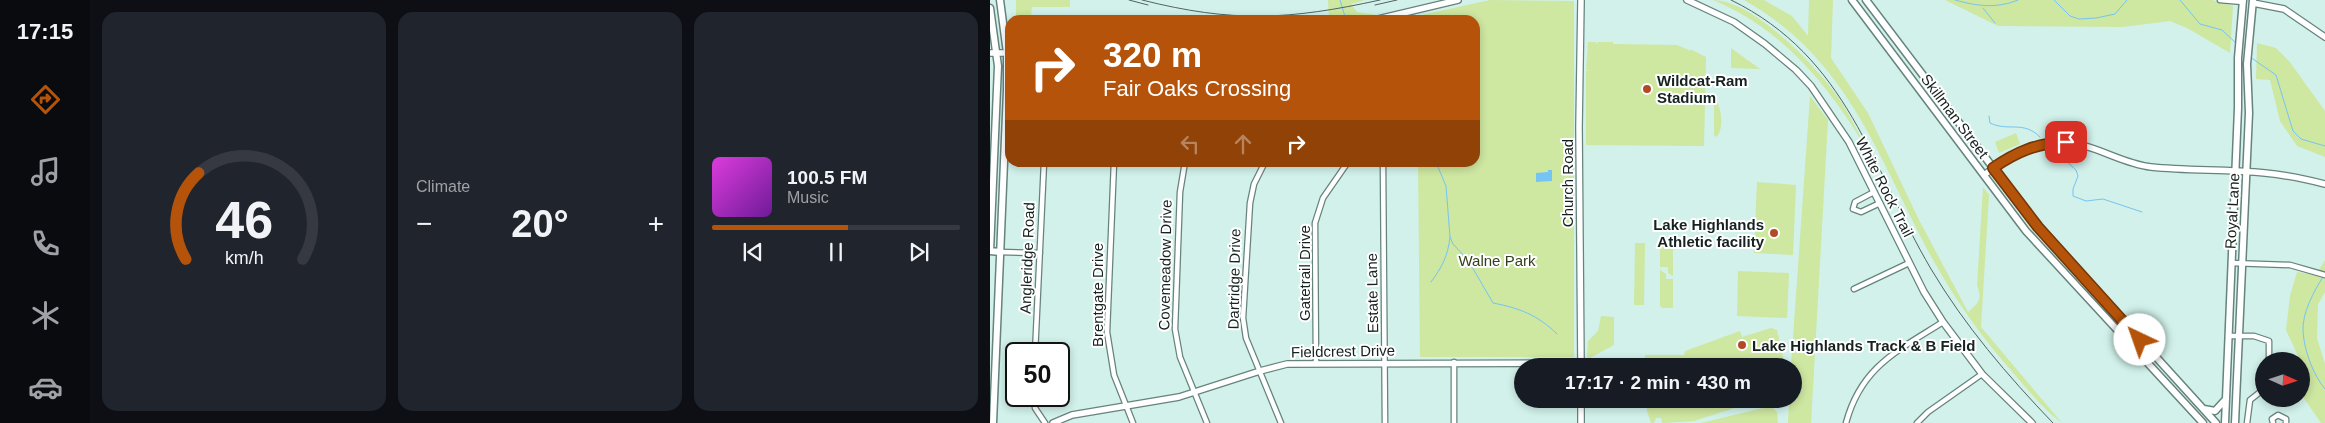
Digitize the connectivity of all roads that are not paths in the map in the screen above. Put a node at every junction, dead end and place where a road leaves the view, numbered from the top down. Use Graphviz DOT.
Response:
graph roads {
  1 [pos="1000,0"];
  2 [pos="1458,0"];
  3 [pos="1581,0"];
  4 [pos="1687,0"];
  5 [pos="1852,0"];
  6 [pos="2220,0"];
  7 [pos="2243,1"];
  8 [pos="2253,1"];
  9 [pos="1868,3"];
  10 [pos="990,8"];
  11 [pos="1860,12"];
  12 [pos="1395,15"];
  13 [pos="1005,33"];
  14 [pos="2325,37"];
  15 [pos="994,53"];
  16 [pos="1005,128"];
  17 [pos="1044,167"];
  18 [pos="1114,167"];
  19 [pos="1185,167"];
  20 [pos="1262,167"];
  21 [pos="1345,167"];
  22 [pos="1383,167"];
  23 [pos="1993,168"];
  24 [pos="2236,171"];
  25 [pos="2246,172"];
  26 [pos="1984,175"];
  27 [pos="2325,184"];
  28 [pos="1874,192"];
  29 [pos="1880,203"];
  30 [pos="990,251"];
  31 [pos="1000,252"];
  32 [pos="1040,253"];
  33 [pos="1909,263"];
  34 [pos="2231,263"];
  35 [pos="2242,263"];
  36 [pos="2323,274"];
  37 [pos="1854,289"];
  38 [pos="1943,322"];
  39 [pos="2229,336"];
  40 [pos="2238,337"];
  41 [pos="1036,342"];
  42 [pos="2269,352"];
  43 [pos="1581,358"];
  44 [pos="1385,362"];
  45 [pos="1454,362"];
  46 [pos="1514,363"];
  47 [pos="1316,364"];
  48 [pos="1260,371"];
  49 [pos="1982,374"];
  50 [pos="1194,393"];
  51 [pos="2255,396"];
  52 [pos="2226,398"];
  53 [pos="1036,407"];
  54 [pos="1126,407"];
  55 [pos="1581,408"];
  56 [pos="2204,409"];
  57 [pos="2028,422"];
  58 [pos="993,423"];
  59 [pos="1045,423"];
  60 [pos="1053,423"];
  61 [pos="1133,423"];
  62 [pos="1207,423"];
  63 [pos="1281,423"];
  64 [pos="1386,423"];
  65 [pos="1454,423"];
  66 [pos="1581,423"];
  67 [pos="1846,423"];
  68 [pos="1917,423"];
  69 [pos="2203,423"];
  70 [pos="2216,423"];
  71 [pos="2225,423"];
  72 [pos="2235,423"];
  73 [pos="2247,423"];
  74 [pos="2272,423"];
  75 [pos="2286,423"];
  1 -- 13 [label="main road"];
  2 -- 12 [label="street"];
  3 -- 43 [label="street, Church Road"];
  4 -- 28 [label="street, White Rock Trail"];
  5 -- 11 [label="main road, Skillman Street"];
  6 -- 7 [label="street"];
  7 -- 8 [label="main road"];
  7 -- 24 [label="main road, Royal Lane"];
  8 -- 14 [label="street"];
  8 -- 25 [label="main road, Royal Lane"];
  9 -- 11 [label="main road"];
  9 -- 23 [label="main road, Skillman Street"];
  10 -- 15 [label="main road"];
  11 -- 26 [label="main road, Skillman Street"];
  15 -- 30 [label="main road"];
  16 -- 31 [label="main road"];
  17 -- 32 [label="street, Angleridge Road"];
  18 -- 54 [label="street, Brentgate Drive"];
  19 -- 50 [label="street, Covemeadow Drive"];
  20 -- 48 [label="street, Dartridge Drive"];
  21 -- 47 [label="street, Gatetrail Drive"];
  22 -- 44 [label="street, Estate Lane"];
  23 -- 24 [label="street"];
  23 -- 26 [label="street"];
  23 -- 56 [label="main road, Skillman Street"];
  24 -- 25 [label="street"];
  24 -- 34 [label="main road, Royal Lane"];
  25 -- 27 [label="street"];
  25 -- 35 [label="main road, Royal Lane"];
  26 -- 69 [label="main road, Skillman Street"];
  28 -- 29 [label="street, White Rock Trail"];
  28 -- 29 [label="street"];
  29 -- 33 [label="street, White Rock Trail"];
  30 -- 31 [label="main road"];
  31 -- 32 [label="street"];
  31 -- 58 [label="main road"];
  32 -- 41 [label="street, Angleridge Road"];
  33 -- 37 [label="street"];
  33 -- 38 [label="street, White Rock Trail"];
  34 -- 35 [label="street"];
  34 -- 39 [label="main road, Royal Lane"];
  35 -- 36 [label="street"];
  35 -- 40 [label="main road, Royal Lane"];
  38 -- 49 [label="street, White Rock Trail"];
  38 -- 67 [label="street"];
  39 -- 40 [label="street"];
  39 -- 52 [label="main road, Royal Lane"];
  40 -- 42 [label="street"];
  40 -- 72 [label="main road, Royal Lane"];
  44 -- 45 [label="street, Fieldcrest Drive"];
  44 -- 47 [label="street, Fieldcrest Drive"];
  44 -- 64 [label="street, Estate Lane"];
  45 -- 46 [label="street, Fieldcrest Drive"];
  45 -- 65 [label="street"];
  47 -- 48 [label="street, Fieldcrest Drive"];
  48 -- 50 [label="street, Fieldcrest Drive"];
  48 -- 63 [label="street, Dartridge Drive"];
  49 -- 57 [label="street, White Rock Trail"];
  49 -- 68 [label="street"];
  50 -- 54 [label="street, Fieldcrest Drive"];
  50 -- 62 [label="street, Covemeadow Drive"];
  51 -- 73 [label="street"];
  52 -- 56 [label="main road"];
  52 -- 71 [label="main road, Royal Lane"];
  53 -- 59 [label="street"];
  54 -- 60 [label="street, Fieldcrest Drive"];
  54 -- 61 [label="street, Brentgate Drive"];
  55 -- 66 [label="street"];
  56 -- 70 [label="main road, Skillman Street"];
  74 -- 75 [label="street"];
}
